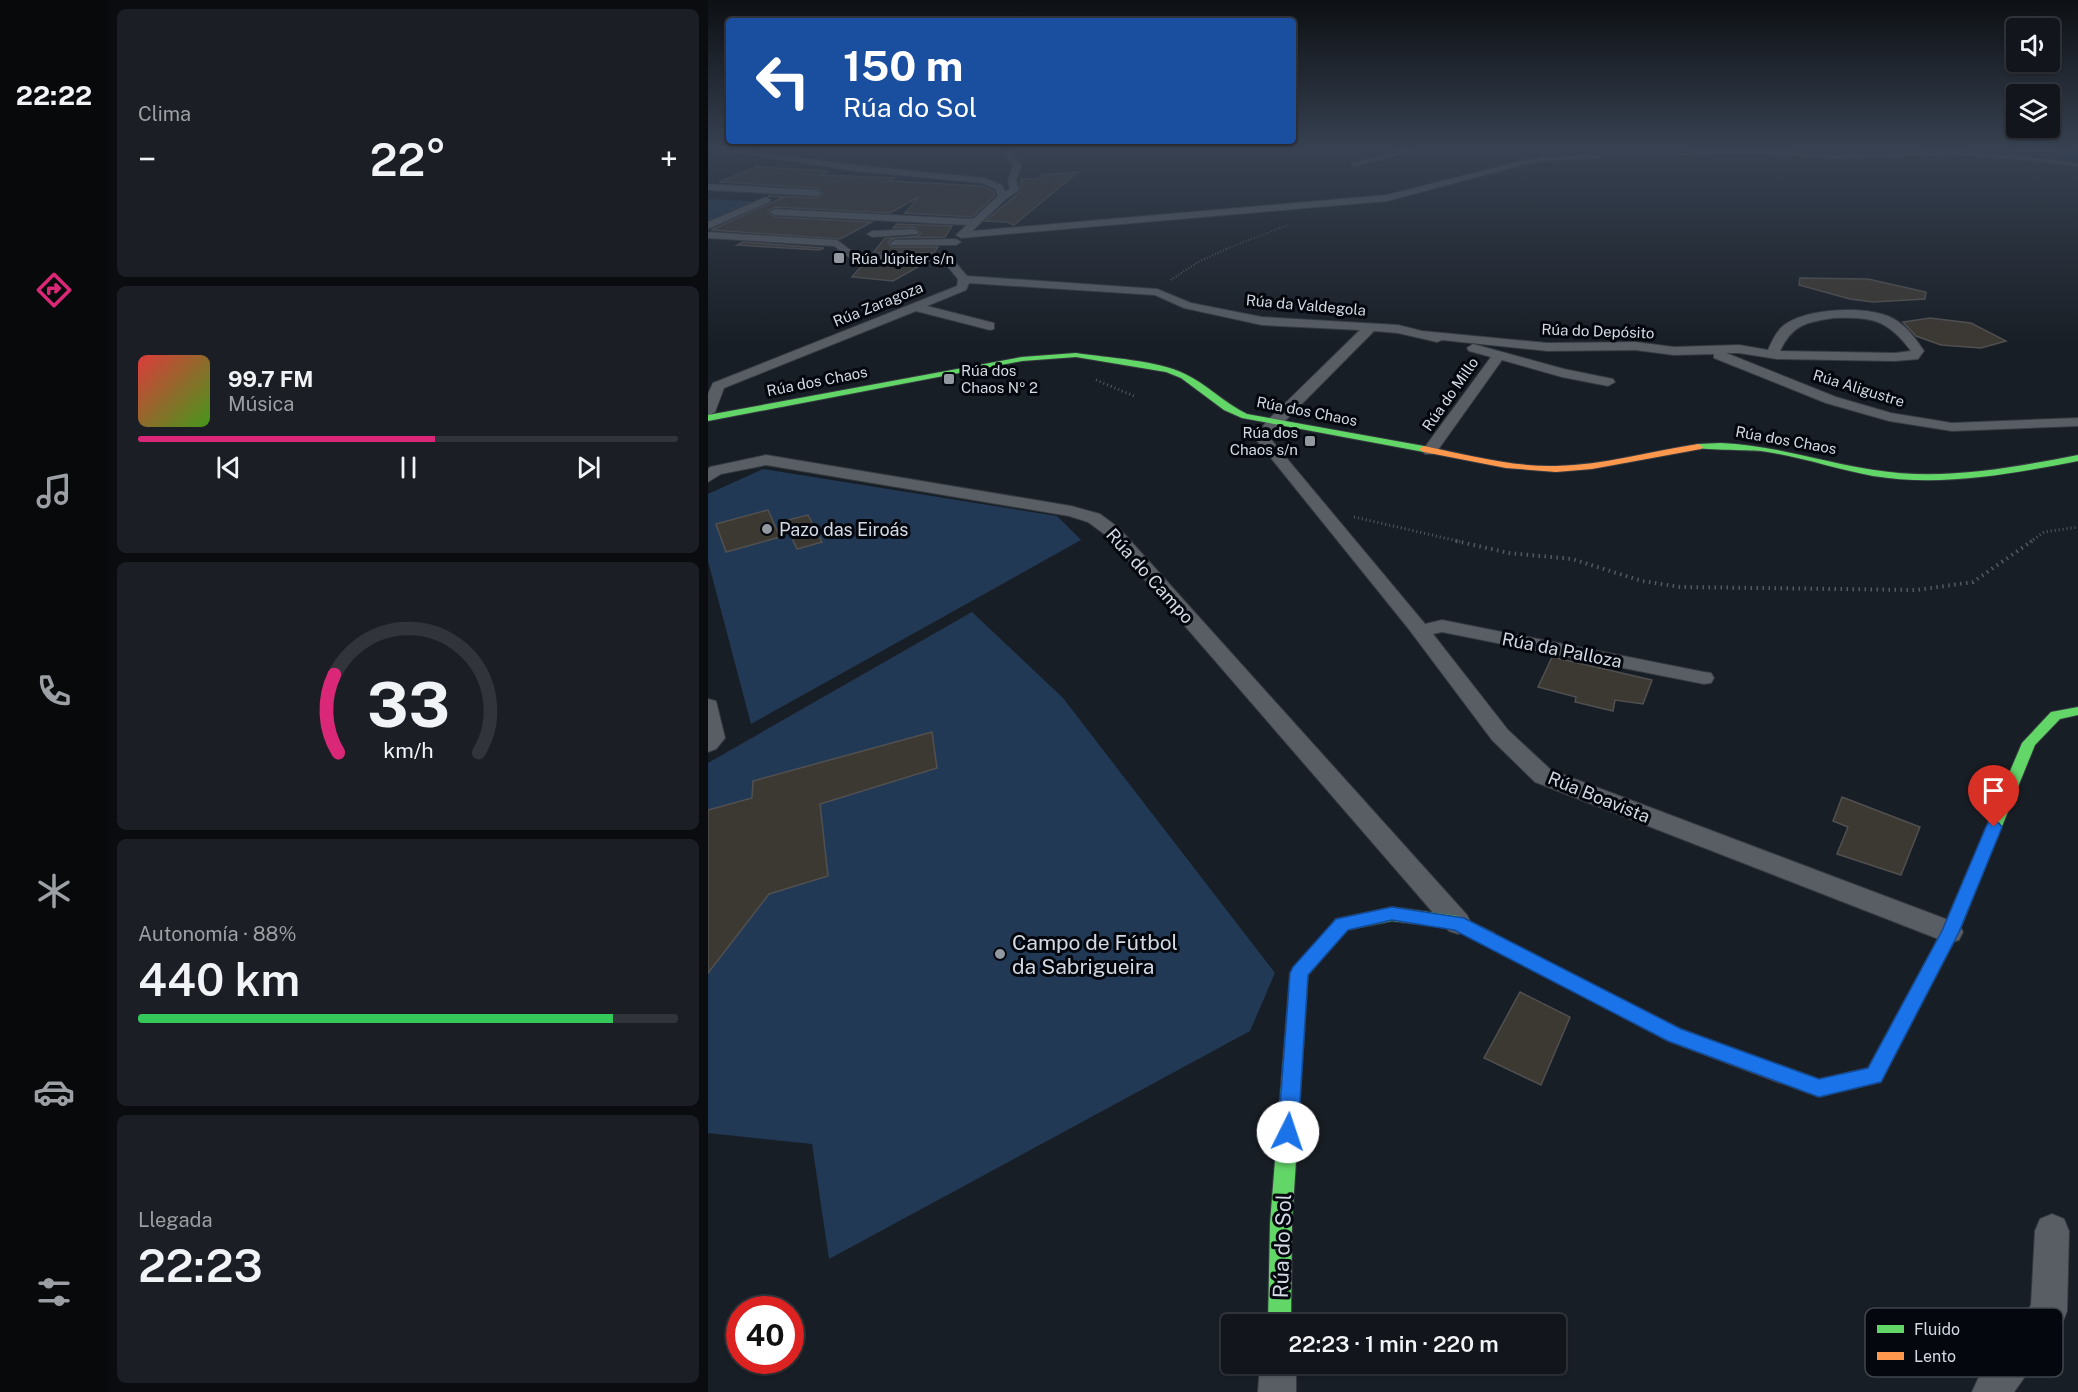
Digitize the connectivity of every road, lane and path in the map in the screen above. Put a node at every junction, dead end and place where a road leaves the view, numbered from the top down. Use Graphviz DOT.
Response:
graph roads {
  1 [pos="733,215"];
  2 [pos="782,215"];
  3 [pos="983,215"];
  4 [pos="1197,215"];
  5 [pos="885,219"];
  6 [pos="774,221"];
  7 [pos="975,222"];
  8 [pos="788,224"];
  9 [pos="1290,224"];
  10 [pos="708,226"];
  11 [pos="871,231"];
  12 [pos="708,235"];
  13 [pos="961,236"];
  14 [pos="750,237"];
  15 [pos="865,244"];
  16 [pos="854,258"];
  17 [pos="946,258"];
  18 [pos="964,279"];
  19 [pos="1157,292"];
  20 [pos="915,307"];
  21 [pos="990,326"];
  22 [pos="1371,327"];
  23 [pos="1424,334"];
  24 [pos="1709,351"];
  25 [pos="1772,354"];
  26 [pos="1498,356"];
  27 [pos="1608,382"];
  28 [pos="713,385"];
  29 [pos="708,412"];
  30 [pos="708,418"];
  31 [pos="1273,423"];
  32 [pos="2078,423"];
  33 [pos="1430,451"];
  34 [pos="2078,458"];
  35 [pos="711,471"];
  36 [pos="1324,514"];
  37 [pos="2078,527"];
  38 [pos="1420,631"];
  39 [pos="1704,678"];
  40 [pos="708,706"];
  41 [pos="2078,711"];
  42 [pos="708,744"];
  43 [pos="1458,923"];
  44 [pos="1950,932"];
  45 [pos="2052,1231"];
  46 [pos="2049,1308"];
  47 [pos="1279,1314"];
  48 [pos="1278,1374"];
  49 [pos="2002,1377"];
  50 [pos="1277,1392"];
  51 [pos="1991,1392"];
  1 -- 10 [label="street"];
  2 -- 6 [label="street"];
  3 -- 7 [label="street"];
  4 -- 13 [label="street"];
  5 -- 6 [label="street"];
  5 -- 7 [label="street"];
  5 -- 11 [label="street"];
  6 -- 8 [label="street"];
  6 -- 14 [label="street"];
  7 -- 13 [label="street"];
  9 -- 19 [label="path"];
  11 -- 13 [label="street"];
  11 -- 15 [label="street"];
  12 -- 14 [label="street"];
  13 -- 15 [label="street"];
  13 -- 17 [label="street"];
  14 -- 16 [label="street"];
  15 -- 16 [label="street"];
  16 -- 17 [label="street"];
  17 -- 18 [label="street"];
  18 -- 19 [label="street, Rúa da Valdegola"];
  18 -- 20 [label="street, Rúa Zaragoza"];
  19 -- 22 [label="street, Rúa da Valdegola"];
  20 -- 21 [label="street"];
  20 -- 28 [label="street, Rúa Zaragoza"];
  22 -- 23 [label="street, Rúa da Valdegola"];
  22 -- 31 [label="street"];
  23 -- 24 [label="street, Rúa do Depósito"];
  23 -- 26 [label="street, Rúa da Valdegola"];
  24 -- 25 [label="street, Rúa do Depósito"];
  24 -- 32 [label="street, Rúa Aligustre"];
  25 -- 25 [label="street, Rúa do Depósito"];
  26 -- 27 [label="street, Rúa da Valdegola"];
  26 -- 33 [label="street, Rúa do Millo"];
  28 -- 29 [label="street, Rúa Zaragoza"];
  30 -- 31 [label="street, Rúa dos Chaos"];
  31 -- 33 [label="street, Rúa dos Chaos"];
  31 -- 36 [label="street, Rúa Boavista"];
  33 -- 34 [label="street, Rúa dos Chaos"];
  35 -- 43 [label="street, Rúa do Campo"];
  36 -- 37 [label="path"];
  36 -- 38 [label="street, Rúa Boavista"];
  38 -- 39 [label="street, Rúa da Palloza"];
  38 -- 44 [label="street, Rúa Boavista"];
  40 -- 42 [label="street"];
  41 -- 44 [label="street, Rúa do Sol"];
  43 -- 44 [label="street, Rúa do Sol"];
  43 -- 47 [label="street, Rúa do Sol"];
  45 -- 46 [label="street"];
  48 -- 50 [label="street"];
  49 -- 51 [label="street"];
}
